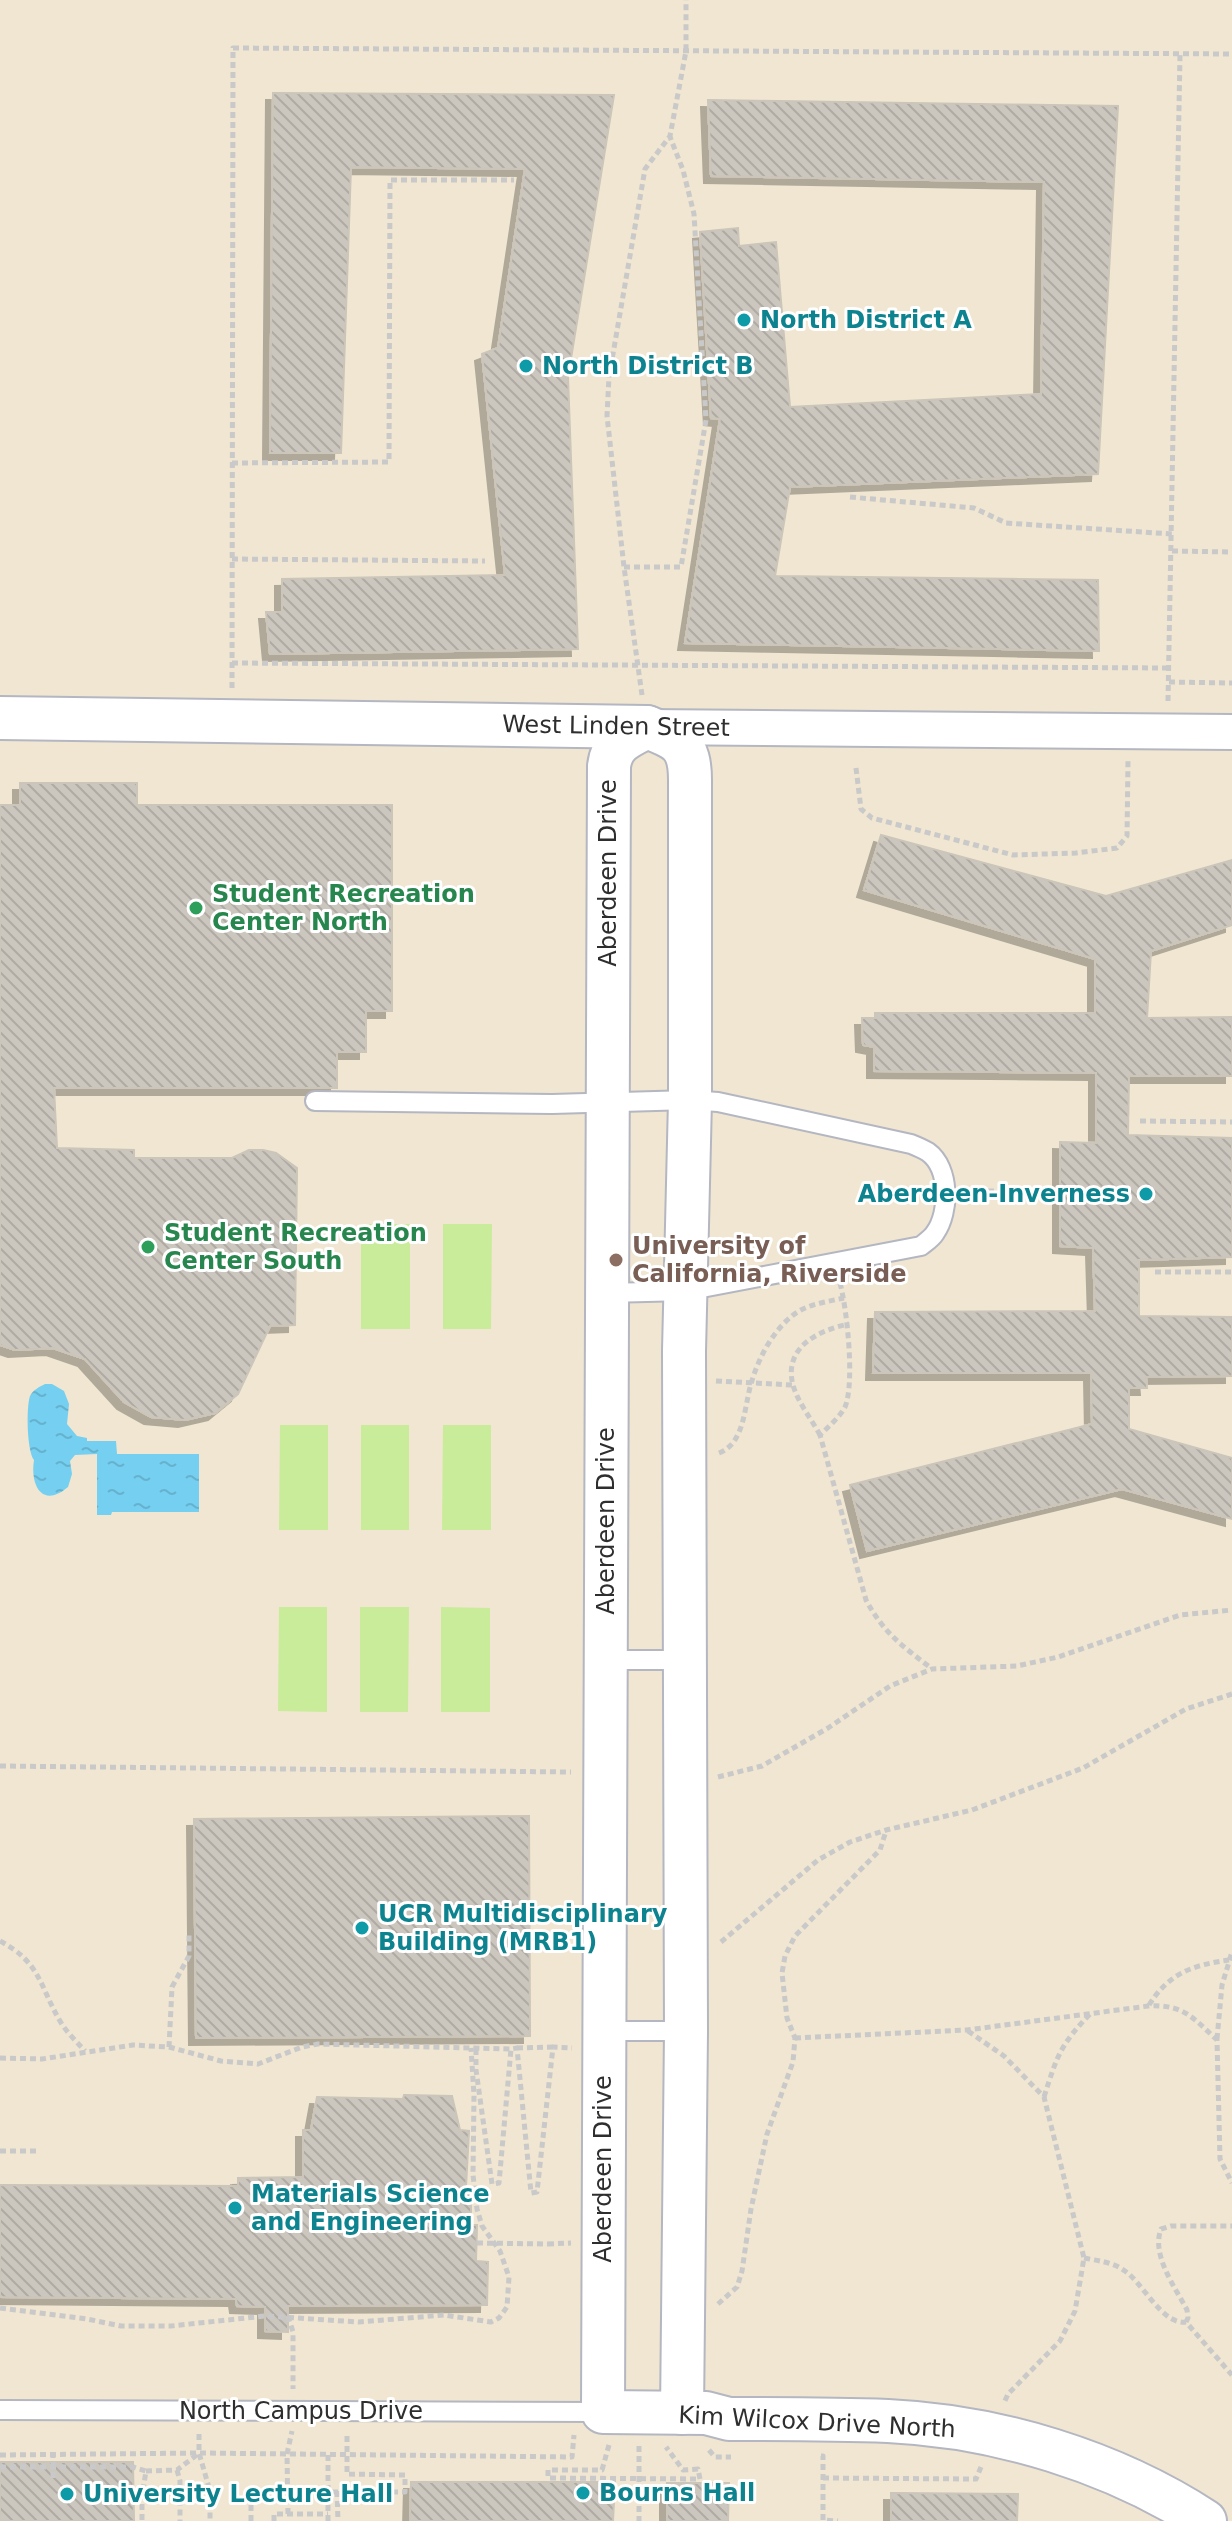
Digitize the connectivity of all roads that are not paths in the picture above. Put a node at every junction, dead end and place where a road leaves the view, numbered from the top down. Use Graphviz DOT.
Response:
graph roads {
  1 [pos="0,718"];
  2 [pos="647,727"];
  3 [pos="1232,732"];
  4 [pos="690,1100"];
  5 [pos="315,1101"];
  6 [pos="607,1102"];
  7 [pos="686,1291"];
  8 [pos="607,1293"];
  9 [pos="605,1660"];
  10 [pos="686,1660"];
  11 [pos="686,2031"];
  12 [pos="591,2040"];
  13 [pos="0,2410"];
  14 [pos="606,2428"];
  15 [pos="673,2428"];
  16 [pos="1205,2521"];
  1 -- 2 [label="street, West Linden Street"];
  2 -- 3 [label="street, West Linden Street"];
  2 -- 4 [label="street"];
  2 -- 6 [label="street, Aberdeen Drive"];
  4 -- 6 [label="lane"];
  4 -- 7 [label="street"];
  4 -- 7 [label="lane"];
  5 -- 6 [label="lane"];
  6 -- 8 [label="street, Aberdeen Drive"];
  7 -- 8 [label="lane"];
  7 -- 10 [label="street"];
  8 -- 9 [label="street, Aberdeen Drive"];
  9 -- 10 [label="lane"];
  9 -- 12 [label="street, Aberdeen Drive"];
  10 -- 11 [label="street"];
  11 -- 12 [label="lane"];
  11 -- 15 [label="street"];
  12 -- 14 [label="street, Aberdeen Drive"];
  13 -- 14 [label="lane, North Campus Drive"];
  14 -- 15 [label="street, Kim Wilcox Drive North"];
  15 -- 16 [label="street, Kim Wilcox Drive North"];
}
